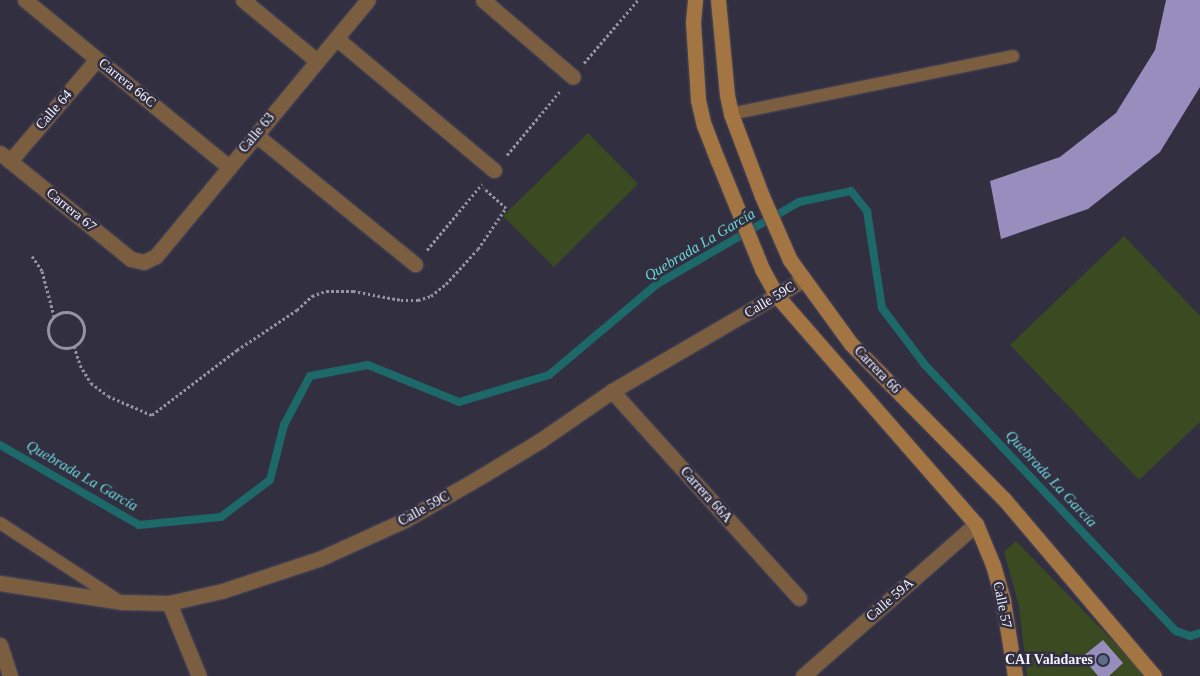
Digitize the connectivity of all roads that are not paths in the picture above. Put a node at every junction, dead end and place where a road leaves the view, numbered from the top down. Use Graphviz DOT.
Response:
graph roads {
  1 [pos="25,0"];
  2 [pos="243,0"];
  3 [pos="368,0"];
  4 [pos="483,0"];
  5 [pos="694,0"];
  6 [pos="718,0"];
  7 [pos="336,38"];
  8 [pos="1012,56"];
  9 [pos="98,59"];
  10 [pos="317,61"];
  11 [pos="572,77"];
  12 [pos="731,114"];
  13 [pos="256,135"];
  14 [pos="5,156"];
  15 [pos="229,167"];
  16 [pos="494,170"];
  17 [pos="144,262"];
  18 [pos="415,264"];
  19 [pos="803,280"];
  20 [pos="776,296"];
  21 [pos="612,391"];
  22 [pos="0,523"];
  23 [pos="976,524"];
  24 [pos="993,565"];
  25 [pos="0,583"];
  26 [pos="799,598"];
  27 [pos="121,602"];
  28 [pos="169,603"];
  29 [pos="0,645"];
  30 [pos="10,676"];
  31 [pos="199,676"];
  32 [pos="803,676"];
  33 [pos="1015,676"];
  34 [pos="1154,676"];
  1 -- 9 [label="street, Carrera 66C"];
  2 -- 10 [label="street"];
  3 -- 7 [label="street, Calle 63"];
  4 -- 11 [label="street"];
  5 -- 20 [label="main road, Carrera 66"];
  6 -- 12 [label="main road, Carrera 66"];
  7 -- 10 [label="street, Calle 63"];
  7 -- 16 [label="street"];
  8 -- 12 [label="lane"];
  9 -- 14 [label="street, Calle 64"];
  9 -- 15 [label="street, Carrera 66C"];
  10 -- 13 [label="street, Calle 63"];
  12 -- 19 [label="main road, Carrera 66"];
  13 -- 15 [label="street, Calle 63"];
  13 -- 18 [label="street"];
  14 -- 17 [label="street, Carrera 67"];
  15 -- 17 [label="street, Calle 63"];
  19 -- 20 [label="street, Calle 59C"];
  19 -- 34 [label="main road, Carrera 66"];
  20 -- 21 [label="street, Calle 59C"];
  20 -- 23 [label="main road, Carrera 66"];
  21 -- 26 [label="street, Carrera 66A"];
  21 -- 28 [label="street, Calle 59C"];
  22 -- 27 [label="lane"];
  23 -- 24 [label="main road, Carrera 66"];
  23 -- 32 [label="street, Calle 59A"];
  24 -- 33 [label="main road, Calle 57"];
  25 -- 27 [label="street, Calle 59C"];
  27 -- 28 [label="street, Calle 59C"];
  28 -- 31 [label="street"];
  29 -- 30 [label="street"];
}
